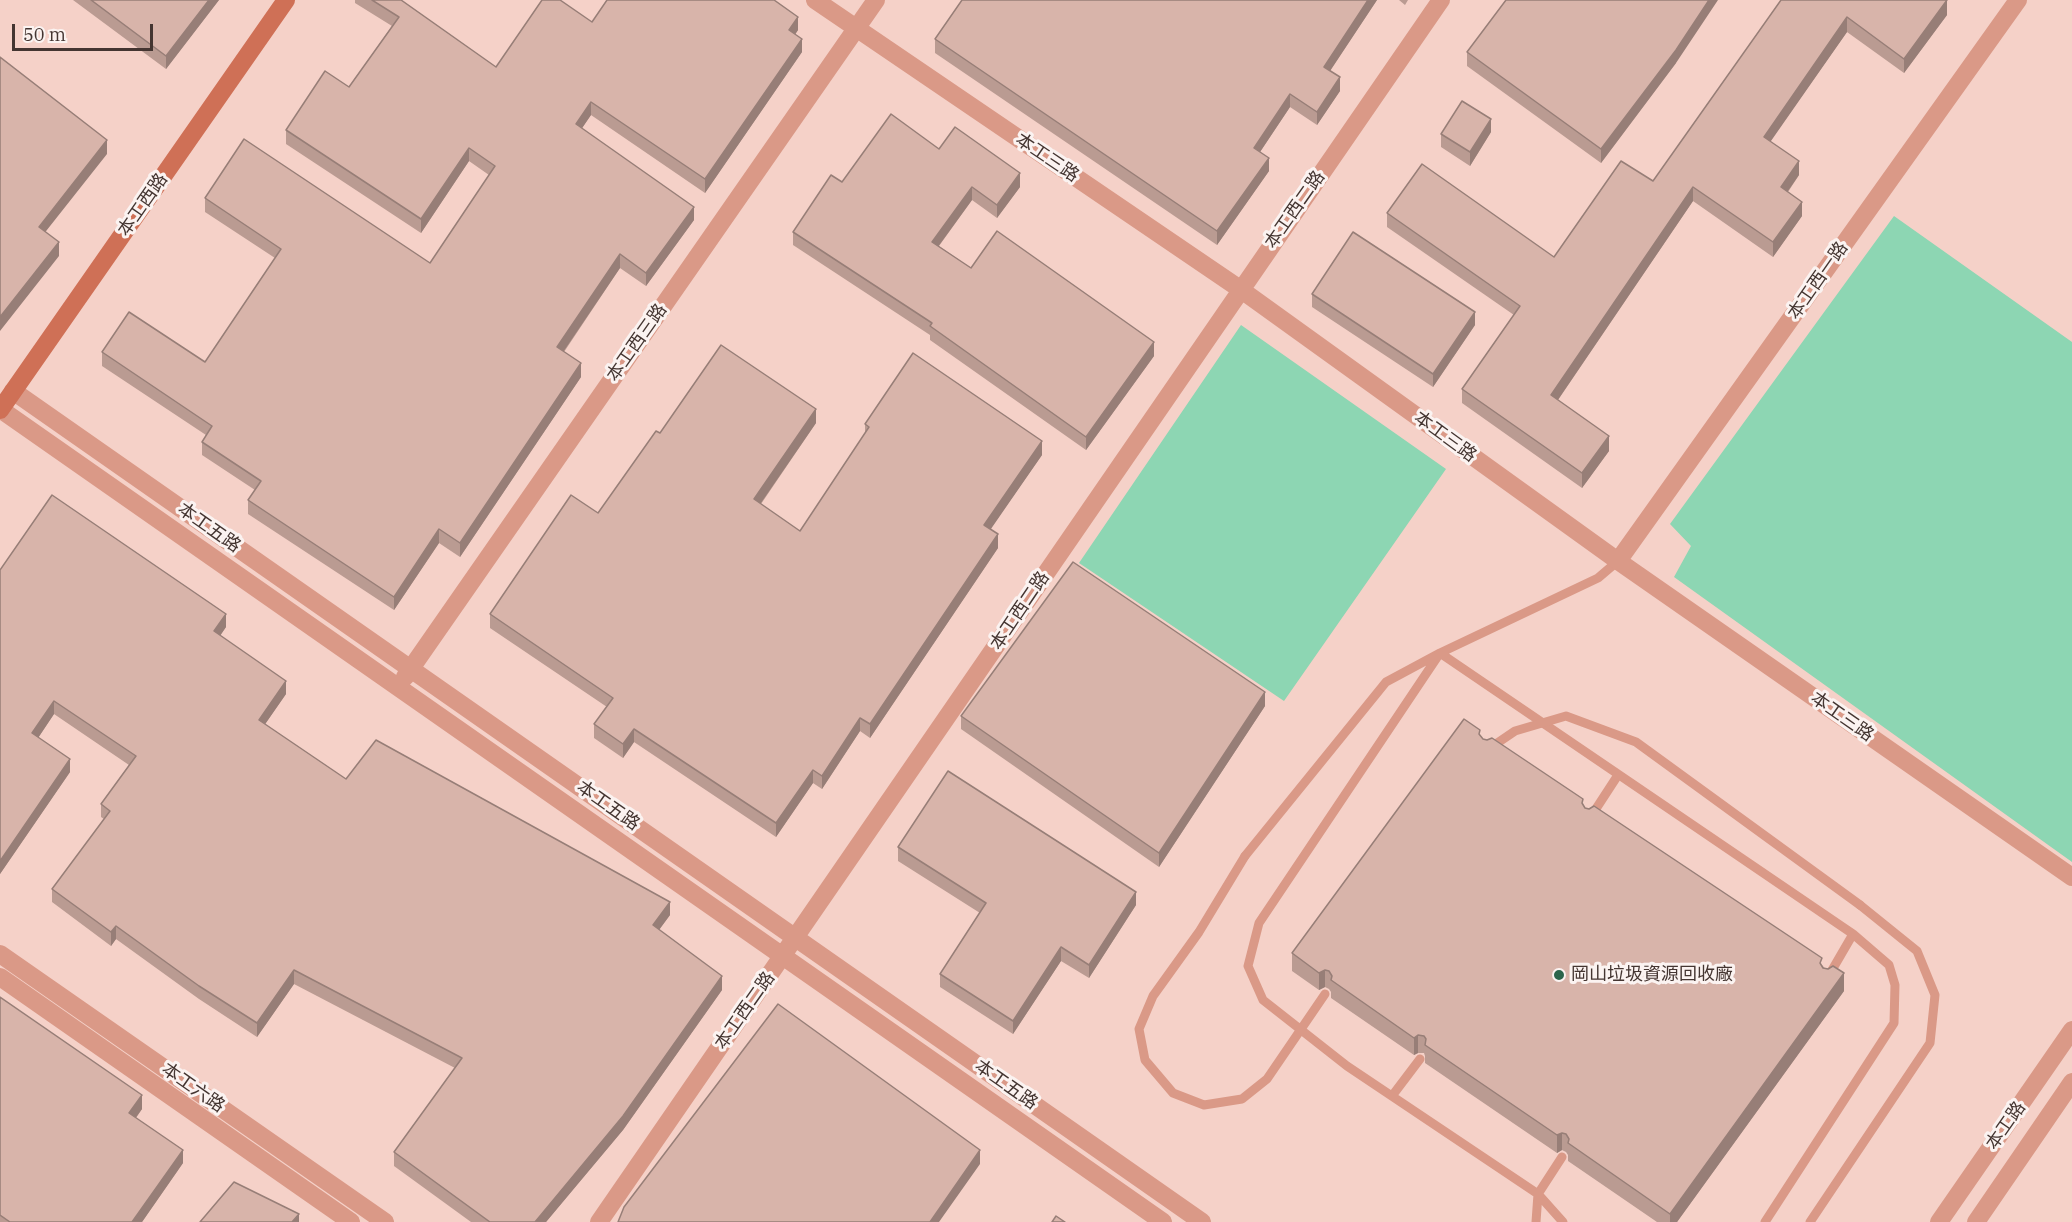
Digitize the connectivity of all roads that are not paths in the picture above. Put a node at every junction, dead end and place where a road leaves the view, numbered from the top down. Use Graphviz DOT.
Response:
graph roads {
  1 [pos="286,0"];
  2 [pos="815,0"];
  3 [pos="876,0"];
  4 [pos="1441,0"];
  5 [pos="2018,0"];
  6 [pos="856,28"];
  7 [pos="1240,290"];
  8 [pos="13,391"];
  9 [pos="0,410"];
  10 [pos="1618,561"];
  11 [pos="1440,653"];
  12 [pos="411,669"];
  13 [pos="399,686"];
  14 [pos="1486,751"];
  15 [pos="1618,775"];
  16 [pos="1589,820"];
  17 [pos="2072,877"];
  18 [pos="1853,934"];
  19 [pos="796,938"];
  20 [pos="0,954"];
  21 [pos="783,956"];
  22 [pos="0,977"];
  23 [pos="1827,980"];
  24 [pos="1325,994"];
  25 [pos="2072,1030"];
  26 [pos="1420,1059"];
  27 [pos="2072,1083"];
  28 [pos="1392,1096"];
  29 [pos="1562,1157"];
  30 [pos="1538,1194"];
  31 [pos="351,1222"];
  32 [pos="385,1222"];
  33 [pos="599,1222"];
  34 [pos="1163,1222"];
  35 [pos="1202,1222"];
  36 [pos="1536,1222"];
  37 [pos="1563,1222"];
  38 [pos="1765,1222"];
  39 [pos="1810,1222"];
  40 [pos="1939,1222"];
  41 [pos="1976,1222"];
  1 -- 8 [label="street, 本工西路"];
  2 -- 6 [label="street, 本工三路"];
  3 -- 6 [label="street, 本工西三路"];
  4 -- 7 [label="street, 本工西二路"];
  5 -- 10 [label="street, 本工西一路"];
  6 -- 7 [label="street, 本工三路"];
  6 -- 12 [label="street, 本工西三路"];
  7 -- 10 [label="street, 本工三路"];
  7 -- 19 [label="street, 本工西二路"];
  8 -- 9 [label="street, 本工西路"];
  8 -- 12 [label="street, 本工五路"];
  9 -- 13 [label="street, 本工五路"];
  10 -- 11 [label="lane"];
  10 -- 17 [label="street, 本工三路"];
  11 -- 15 [label="lane"];
  11 -- 24 [label="lane, bridge"];
  11 -- 28 [label="lane"];
  12 -- 13 [label="street, 本工西三路"];
  12 -- 19 [label="street, 本工五路"];
  13 -- 21 [label="street, 本工五路"];
  14 -- 39 [label="lane, bridge"];
  15 -- 16 [label="lane"];
  15 -- 18 [label="lane"];
  18 -- 23 [label="lane"];
  18 -- 38 [label="lane"];
  19 -- 21 [label="street, 本工西二路"];
  19 -- 35 [label="street, 本工五路"];
  20 -- 32 [label="street, 本工六路"];
  21 -- 33 [label="street, 本工西二路"];
  21 -- 34 [label="street, 本工五路"];
  22 -- 31 [label="street, 本工六路"];
  25 -- 40 [label="street, 本工路"];
  26 -- 28 [label="lane"];
  27 -- 41 [label="street, 本工路"];
  28 -- 30 [label="lane"];
  29 -- 30 [label="lane"];
  30 -- 36 [label="lane"];
  30 -- 37 [label="lane"];
}
